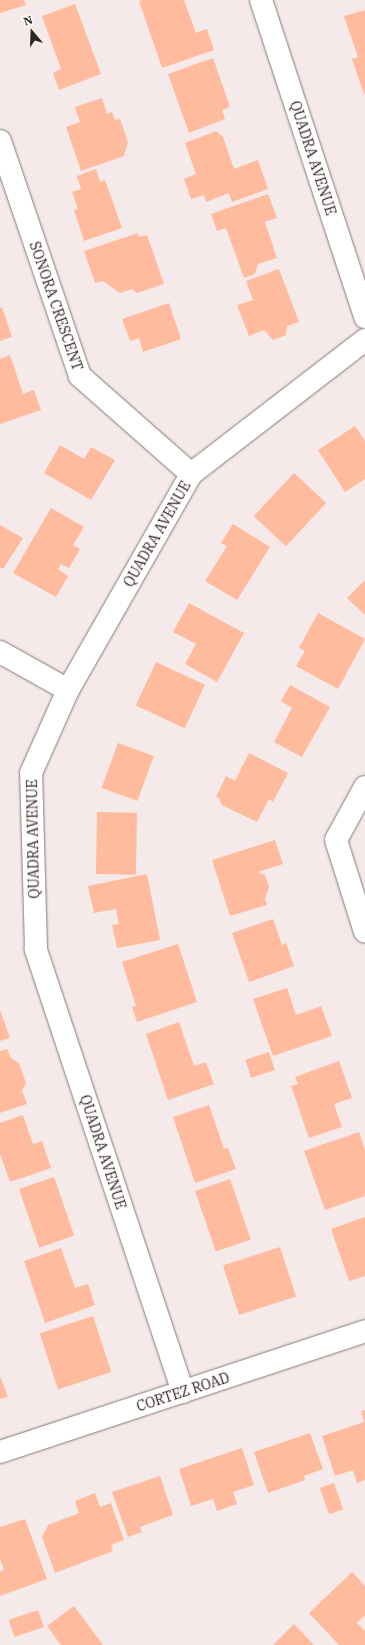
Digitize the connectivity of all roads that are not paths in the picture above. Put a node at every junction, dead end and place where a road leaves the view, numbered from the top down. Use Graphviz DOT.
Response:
graph roads {
  1 [pos="261,0"];
  2 [pos="0,141"];
  3 [pos="365,316"];
  4 [pos="365,340"];
  5 [pos="191,474"];
  6 [pos="0,652"];
  7 [pos="68,690"];
  8 [pos="365,787"];
  9 [pos="365,932"];
  10 [pos="365,1331"];
  11 [pos="183,1392"];
  12 [pos="0,1452"];
  1 -- 3 [label="street, QUADRA AVENUE"];
  2 -- 5 [label="street, SONORA CRESCENT"];
  4 -- 5 [label="street, QUADRA AVENUE"];
  5 -- 7 [label="street, QUADRA AVENUE"];
  6 -- 7 [label="street"];
  7 -- 11 [label="street, QUADRA AVENUE"];
  8 -- 9 [label="street"];
  10 -- 11 [label="street, CORTEZ ROAD"];
  11 -- 12 [label="street, CORTEZ ROAD"];
}
